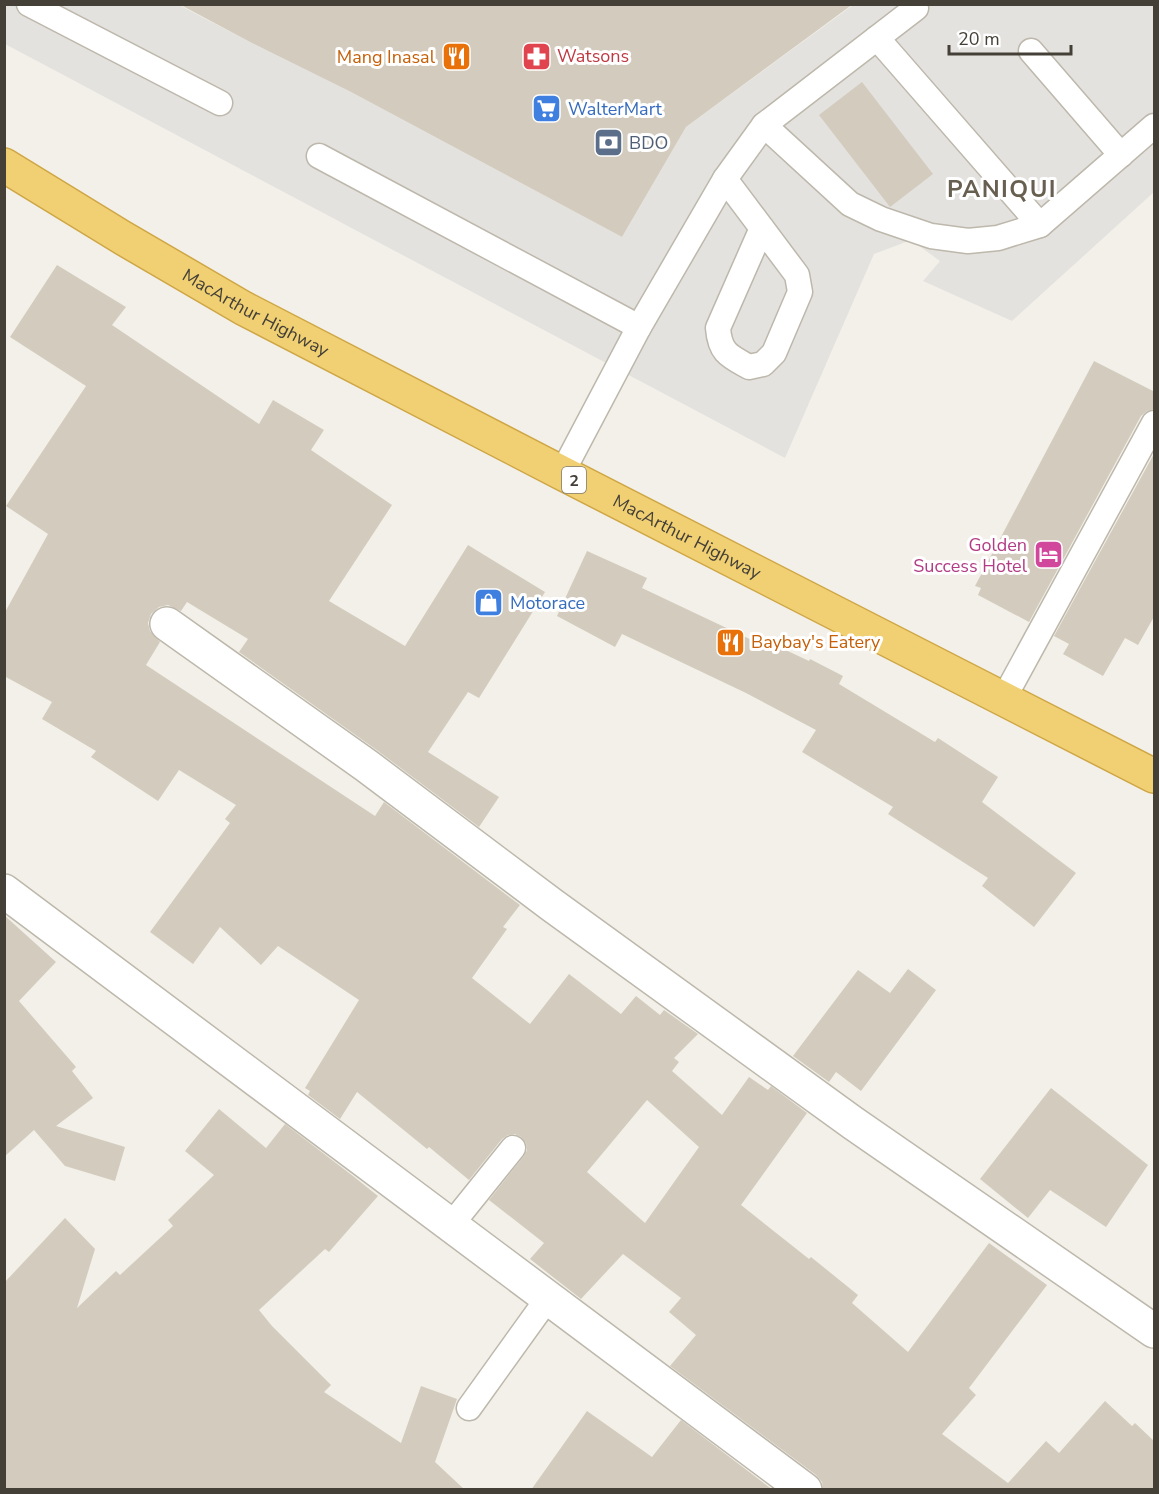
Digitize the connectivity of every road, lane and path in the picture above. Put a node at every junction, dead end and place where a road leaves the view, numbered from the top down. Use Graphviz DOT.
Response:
graph roads {
  1 [pos="29,4"];
  2 [pos="916,8"];
  3 [pos="877,38"];
  4 [pos="1031,51"];
  5 [pos="219,103"];
  6 [pos="764,125"];
  7 [pos="1155,126"];
  8 [pos="1121,155"];
  9 [pos="319,156"];
  10 [pos="4,165"];
  11 [pos="725,179"];
  12 [pos="1040,225"];
  13 [pos="762,228"];
  14 [pos="639,327"];
  15 [pos="1155,423"];
  16 [pos="562,473"];
  17 [pos="167,624"];
  18 [pos="1004,698"];
  19 [pos="1155,776"];
  20 [pos="4,891"];
  21 [pos="513,1148"];
  22 [pos="451,1225"];
  23 [pos="549,1298"];
  24 [pos="1155,1331"];
  25 [pos="469,1408"];
  26 [pos="805,1490"];
  1 -- 5 [label="lane"];
  2 -- 3 [label="lane"];
  3 -- 6 [label="lane"];
  3 -- 12 [label="lane"];
  4 -- 8 [label="lane"];
  6 -- 11 [label="lane"];
  6 -- 12 [label="lane"];
  7 -- 8 [label="lane"];
  8 -- 12 [label="lane"];
  9 -- 14 [label="lane"];
  10 -- 16 [label="highway, MacArthur Highway / 2"];
  11 -- 13 [label="lane"];
  11 -- 14 [label="lane"];
  13 -- 13 [label="lane"];
  14 -- 16 [label="lane"];
  15 -- 18 [label="lane"];
  16 -- 18 [label="highway, MacArthur Highway / 2"];
  17 -- 24 [label="street"];
  18 -- 19 [label="highway, MacArthur Highway / 2"];
  20 -- 22 [label="street"];
  21 -- 22 [label="lane"];
  22 -- 23 [label="street"];
  23 -- 25 [label="lane"];
  23 -- 26 [label="street"];
}
